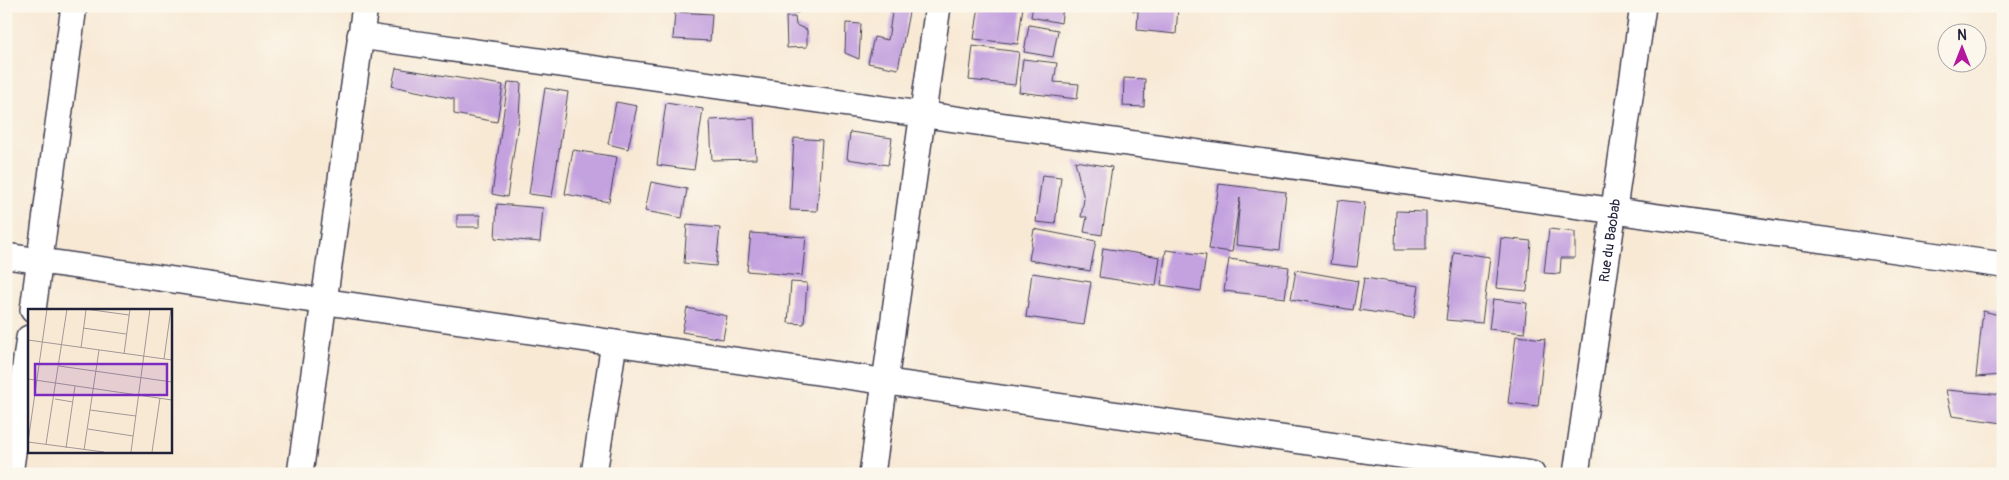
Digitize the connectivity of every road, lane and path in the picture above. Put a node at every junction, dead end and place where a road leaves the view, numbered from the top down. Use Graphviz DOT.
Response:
graph roads {
  1 [pos="74,6"];
  2 [pos="365,6"];
  3 [pos="938,6"];
  4 [pos="1642,6"];
  5 [pos="360,36"];
  6 [pos="923,115"];
  7 [pos="1613,211"];
  8 [pos="6,256"];
  9 [pos="39,261"];
  10 [pos="2003,265"];
  11 [pos="324,302"];
  12 [pos="32,309"];
  13 [pos="614,343"];
  14 [pos="28,345"];
  15 [pos="885,382"];
  16 [pos="10,474"];
  17 [pos="300,474"];
  18 [pos="594,474"];
  19 [pos="872,474"];
  20 [pos="1532,474"];
  21 [pos="1576,474"];
  1 -- 9 [label="street"];
  2 -- 5 [label="street"];
  3 -- 6 [label="street"];
  4 -- 7 [label="street, Rue du Baobab"];
  5 -- 6 [label="street"];
  5 -- 11 [label="street"];
  6 -- 7 [label="street"];
  6 -- 15 [label="street"];
  7 -- 10 [label="street"];
  7 -- 21 [label="street, Rue du Baobab"];
  8 -- 9 [label="street"];
  9 -- 11 [label="street"];
  9 -- 12 [label="street"];
  11 -- 13 [label="street"];
  11 -- 17 [label="street"];
  13 -- 15 [label="street"];
  13 -- 18 [label="street"];
  14 -- 16 [label="street"];
  15 -- 19 [label="street"];
  15 -- 20 [label="street"];
}
